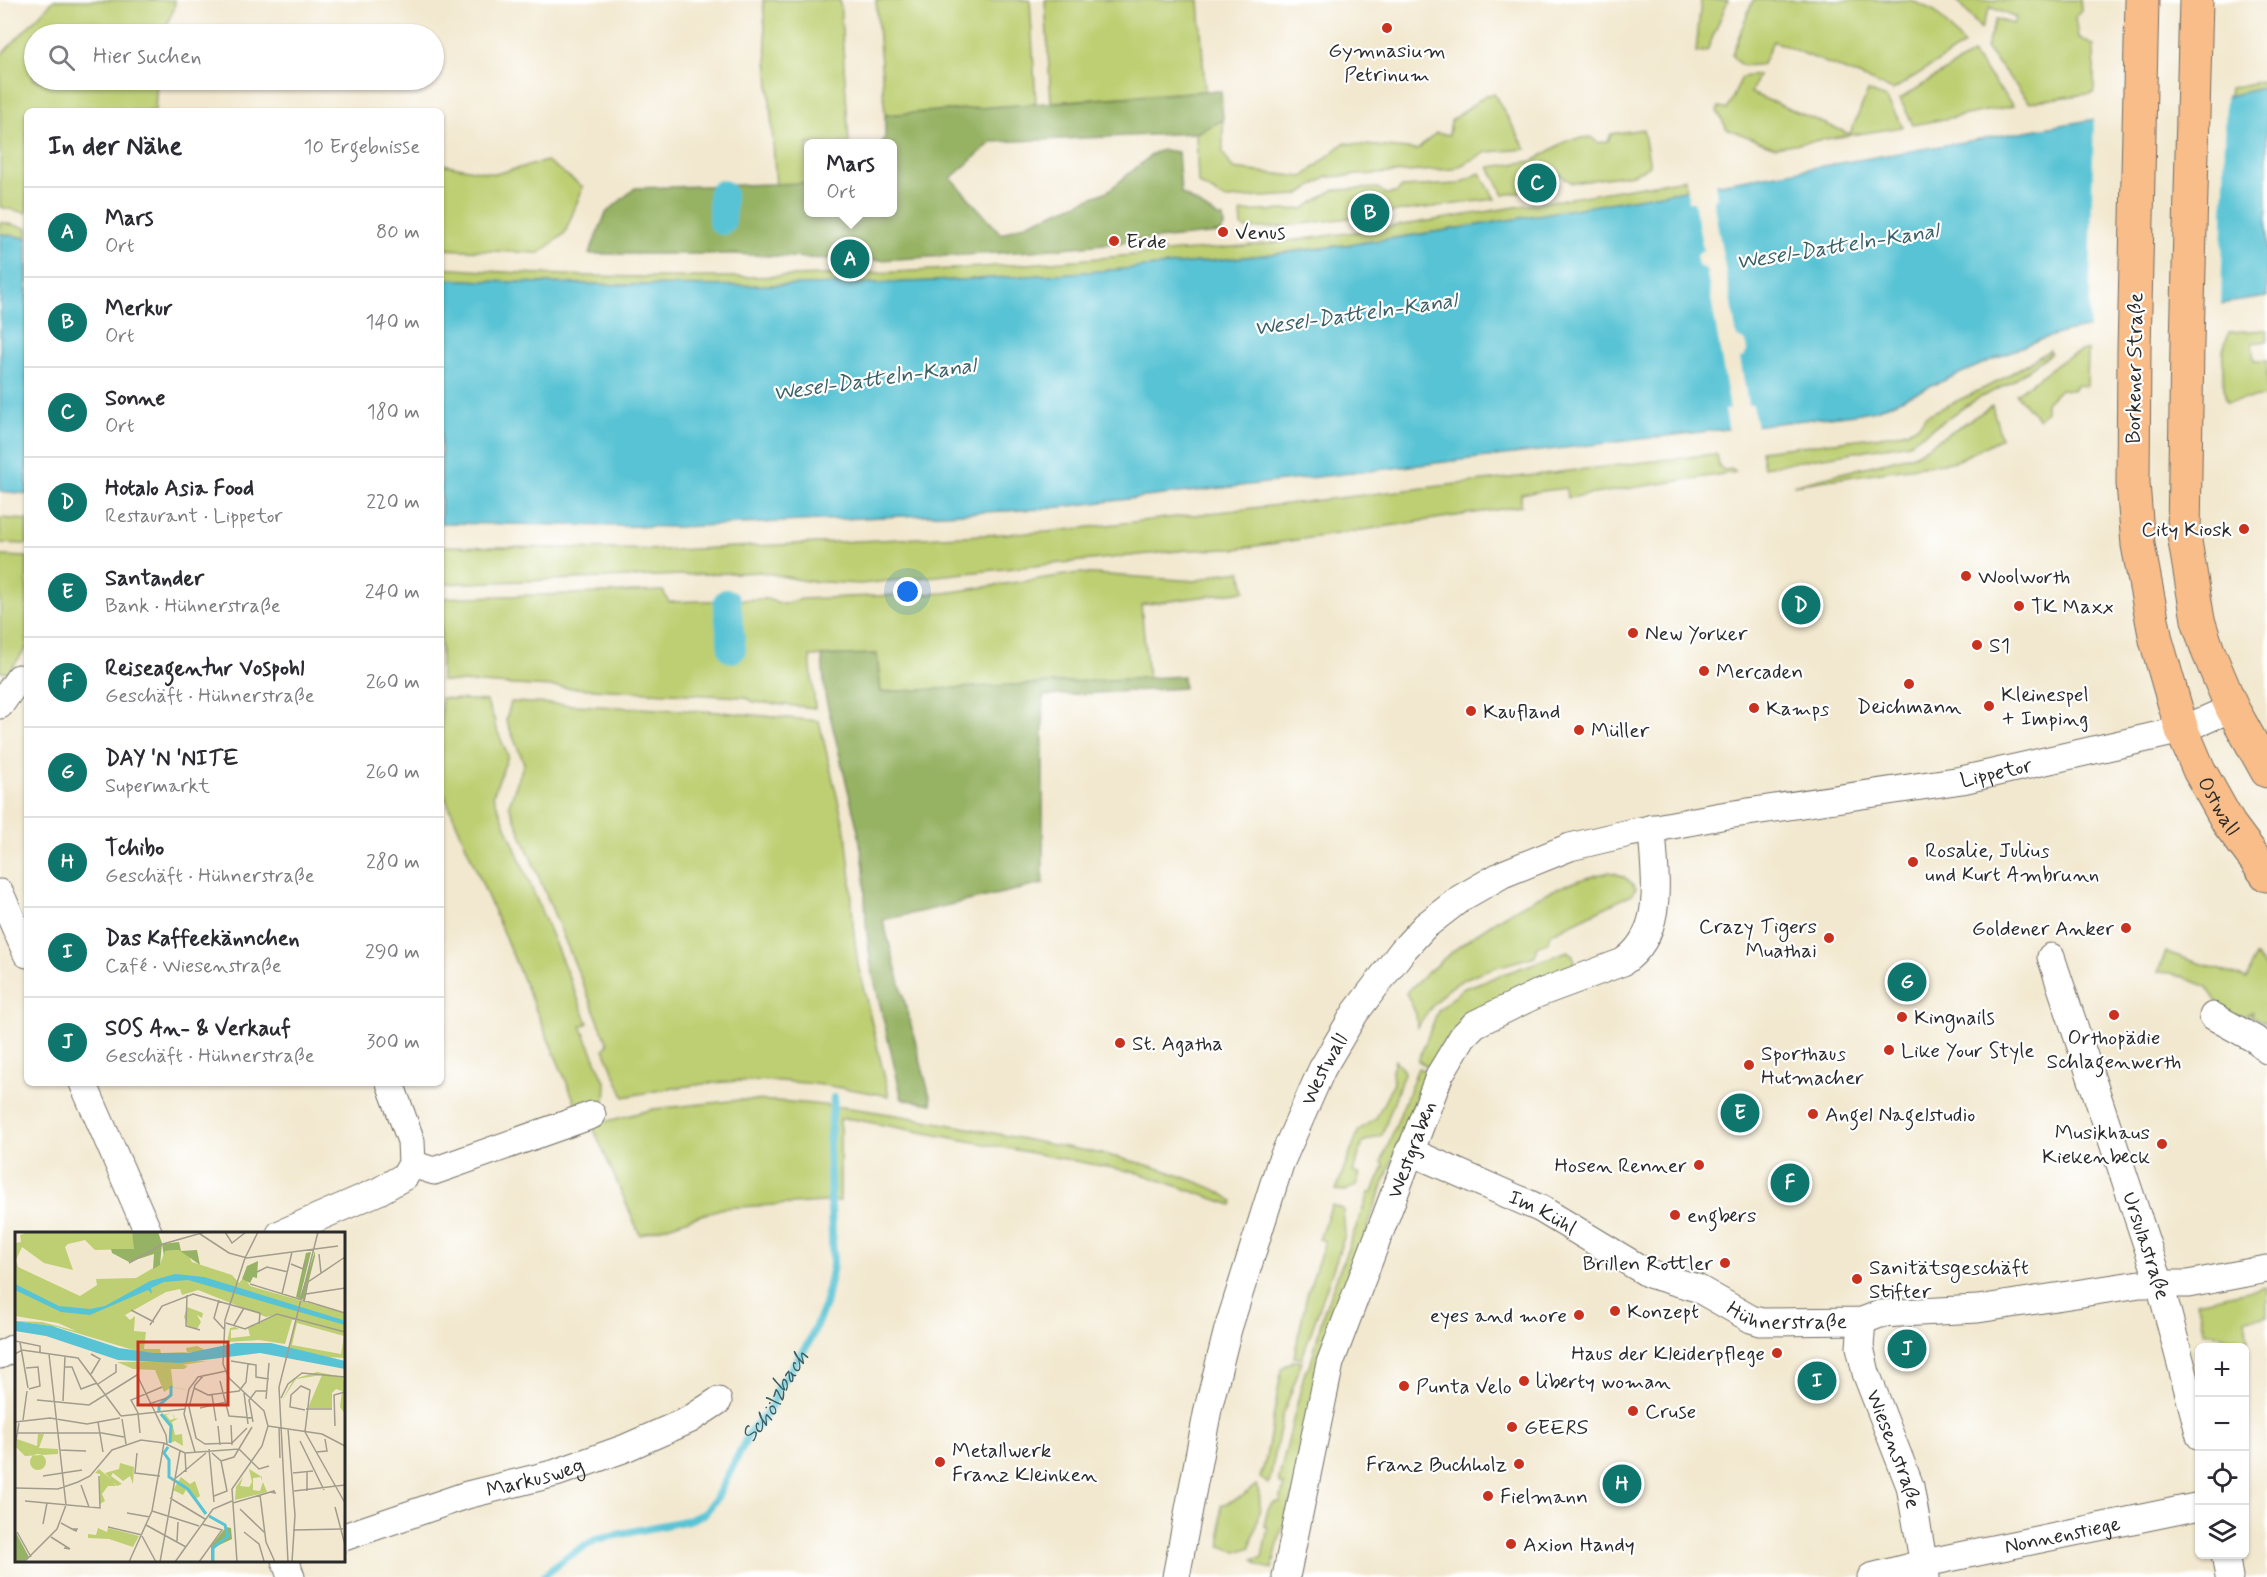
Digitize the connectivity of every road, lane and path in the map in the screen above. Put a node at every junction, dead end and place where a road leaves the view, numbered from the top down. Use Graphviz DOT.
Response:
graph roads {
  1 [pos="2142,0"];
  2 [pos="2196,0"];
  3 [pos="19,678"];
  4 [pos="0,705"];
  5 [pos="2232,708"];
  6 [pos="2182,730"];
  7 [pos="2267,771"];
  8 [pos="1754,811"];
  9 [pos="1652,828"];
  10 [pos="2267,875"];
  11 [pos="0,893"];
  12 [pos="24,947"];
  13 [pos="2051,957"];
  14 [pos="2213,1016"];
  15 [pos="2267,1050"];
  16 [pos="84,1086"];
  17 [pos="391,1086"];
  18 [pos="592,1115"];
  19 [pos="1409,1151"];
  20 [pos="412,1164"];
  21 [pos="149,1232"];
  22 [pos="282,1232"];
  23 [pos="2267,1269"];
  24 [pos="1672,1281"];
  25 [pos="2160,1284"];
  26 [pos="1862,1321"];
  27 [pos="15,1348"];
  28 [pos="0,1355"];
  29 [pos="718,1401"];
  30 [pos="2195,1420"];
  31 [pos="2195,1507"];
  32 [pos="345,1537"];
  33 [pos="2226,1559"];
  34 [pos="286,1562"];
  35 [pos="1925,1570"];
  36 [pos="291,1577"];
  37 [pos="1176,1577"];
  38 [pos="1286,1577"];
  39 [pos="1871,1577"];
  40 [pos="2229,1577"];
  1 -- 6 [label="main road, Borkener Straße"];
  2 -- 5 [label="main road"];
  3 -- 4 [label="street"];
  5 -- 6 [label="street, Lippetor"];
  5 -- 7 [label="main road"];
  6 -- 8 [label="street, Lippetor"];
  6 -- 10 [label="main road, Ostwall"];
  8 -- 9 [label="street, Westwall"];
  9 -- 19 [label="street, Westgraben"];
  9 -- 37 [label="street, Westwall"];
  11 -- 12 [label="street"];
  13 -- 25 [label="street, Ursulastraße"];
  14 -- 15 [label="street"];
  16 -- 21 [label="street"];
  17 -- 20 [label="street"];
  18 -- 20 [label="street"];
  19 -- 24 [label="street, Im Kühl"];
  19 -- 38 [label="street, Westgraben"];
  20 -- 22 [label="street"];
  23 -- 25 [label="street, Hühnerstraße"];
  24 -- 26 [label="street, Hühnerstraße"];
  25 -- 26 [label="street, Hühnerstraße"];
  25 -- 30 [label="street, Ursulastraße"];
  26 -- 35 [label="street, Wiesenstraße"];
  27 -- 28 [label="street"];
  29 -- 32 [label="street, Markusweg"];
  31 -- 35 [label="street, Nonnenstiege"];
  33 -- 40 [label="street"];
  34 -- 36 [label="street"];
  35 -- 39 [label="street, Nonnenstiege"];
}
